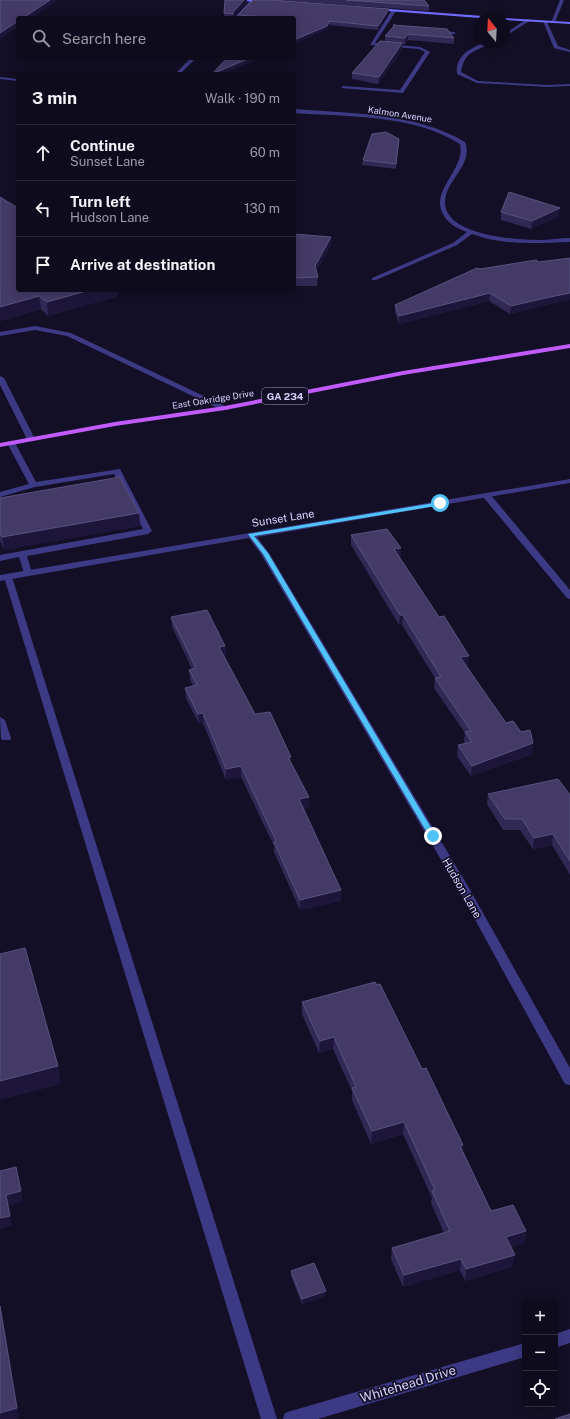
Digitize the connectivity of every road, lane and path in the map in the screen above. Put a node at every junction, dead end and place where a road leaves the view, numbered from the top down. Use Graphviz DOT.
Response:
graph roads {
  1 [pos="238,0"];
  2 [pos="562,0"];
  3 [pos="252,1"];
  4 [pos="266,2"];
  5 [pos="371,9"];
  6 [pos="394,11"];
  7 [pos="238,16"];
  8 [pos="474,16"];
  9 [pos="510,19"];
  10 [pos="529,20"];
  11 [pos="545,22"];
  12 [pos="553,22"];
  13 [pos="570,23"];
  14 [pos="382,28"];
  15 [pos="390,28"];
  16 [pos="430,31"];
  17 [pos="510,32"];
  18 [pos="454,33"];
  19 [pos="475,48"];
  20 [pos="570,51"];
  21 [pos="192,60"];
  22 [pos="179,72"];
  23 [pos="0,78"];
  24 [pos="16,80"];
  25 [pos="570,85"];
  26 [pos="343,87"];
  27 [pos="296,111"];
  28 [pos="471,232"];
  29 [pos="570,240"];
  30 [pos="374,279"];
  31 [pos="0,334"];
  32 [pos="570,346"];
  33 [pos="0,378"];
  34 [pos="225,408"];
  35 [pos="31,440"];
  36 [pos="11,443"];
  37 [pos="0,445"];
  38 [pos="570,481"];
  39 [pos="34,485"];
  40 [pos="0,494"];
  41 [pos="487,496"];
  42 [pos="251,534"];
  43 [pos="22,554"];
  44 [pos="0,558"];
  45 [pos="28,573"];
  46 [pos="4,578"];
  47 [pos="570,596"];
  48 [pos="0,720"];
  49 [pos="6,738"];
  50 [pos="570,1080"];
  51 [pos="570,1336"];
  52 [pos="558,1340"];
  53 [pos="522,1351"];
  54 [pos="269,1419"];
  55 [pos="291,1419"];
  1 -- 3 [label="street"];
  2 -- 12 [label="street"];
  3 -- 4 [label="street"];
  3 -- 7 [label="street"];
  5 -- 6 [label="street"];
  6 -- 8 [label="street"];
  6 -- 14 [label="street"];
  9 -- 10 [label="street"];
  10 -- 11 [label="street"];
  10 -- 17 [label="street"];
  11 -- 12 [label="street"];
  11 -- 20 [label="street"];
  12 -- 13 [label="street"];
  14 -- 15 [label="street"];
  14 -- 26 [label="street"];
  16 -- 18 [label="street"];
  19 -- 25 [label="street"];
  21 -- 22 [label="street"];
  23 -- 24 [label="street"];
  27 -- 28 [label="street, Kalmon Avenue"];
  28 -- 29 [label="street, Kalmon Avenue"];
  28 -- 30 [label="street"];
  31 -- 34 [label="street"];
  32 -- 34 [label="main road, East Oakridge Drive / GA 234"];
  33 -- 35 [label="street"];
  34 -- 35 [label="main road, East Oakridge Drive / GA 234"];
  35 -- 36 [label="main road, East Oakridge Drive / GA 234"];
  36 -- 37 [label="main road, East Oakridge Drive / GA 234"];
  36 -- 39 [label="street"];
  38 -- 41 [label="street, Sunset Lane"];
  39 -- 40 [label="street"];
  39 -- 43 [label="street"];
  41 -- 42 [label="street, Sunset Lane"];
  41 -- 47 [label="street"];
  42 -- 45 [label="street, Sunset Lane"];
  42 -- 50 [label="street, Hudson Lane"];
  43 -- 44 [label="street"];
  43 -- 45 [label="street"];
  45 -- 46 [label="street, Sunset Lane"];
  46 -- 54 [label="street"];
  48 -- 49 [label="street"];
  51 -- 52 [label="street"];
  53 -- 55 [label="street, Whitehead Drive"];
}
